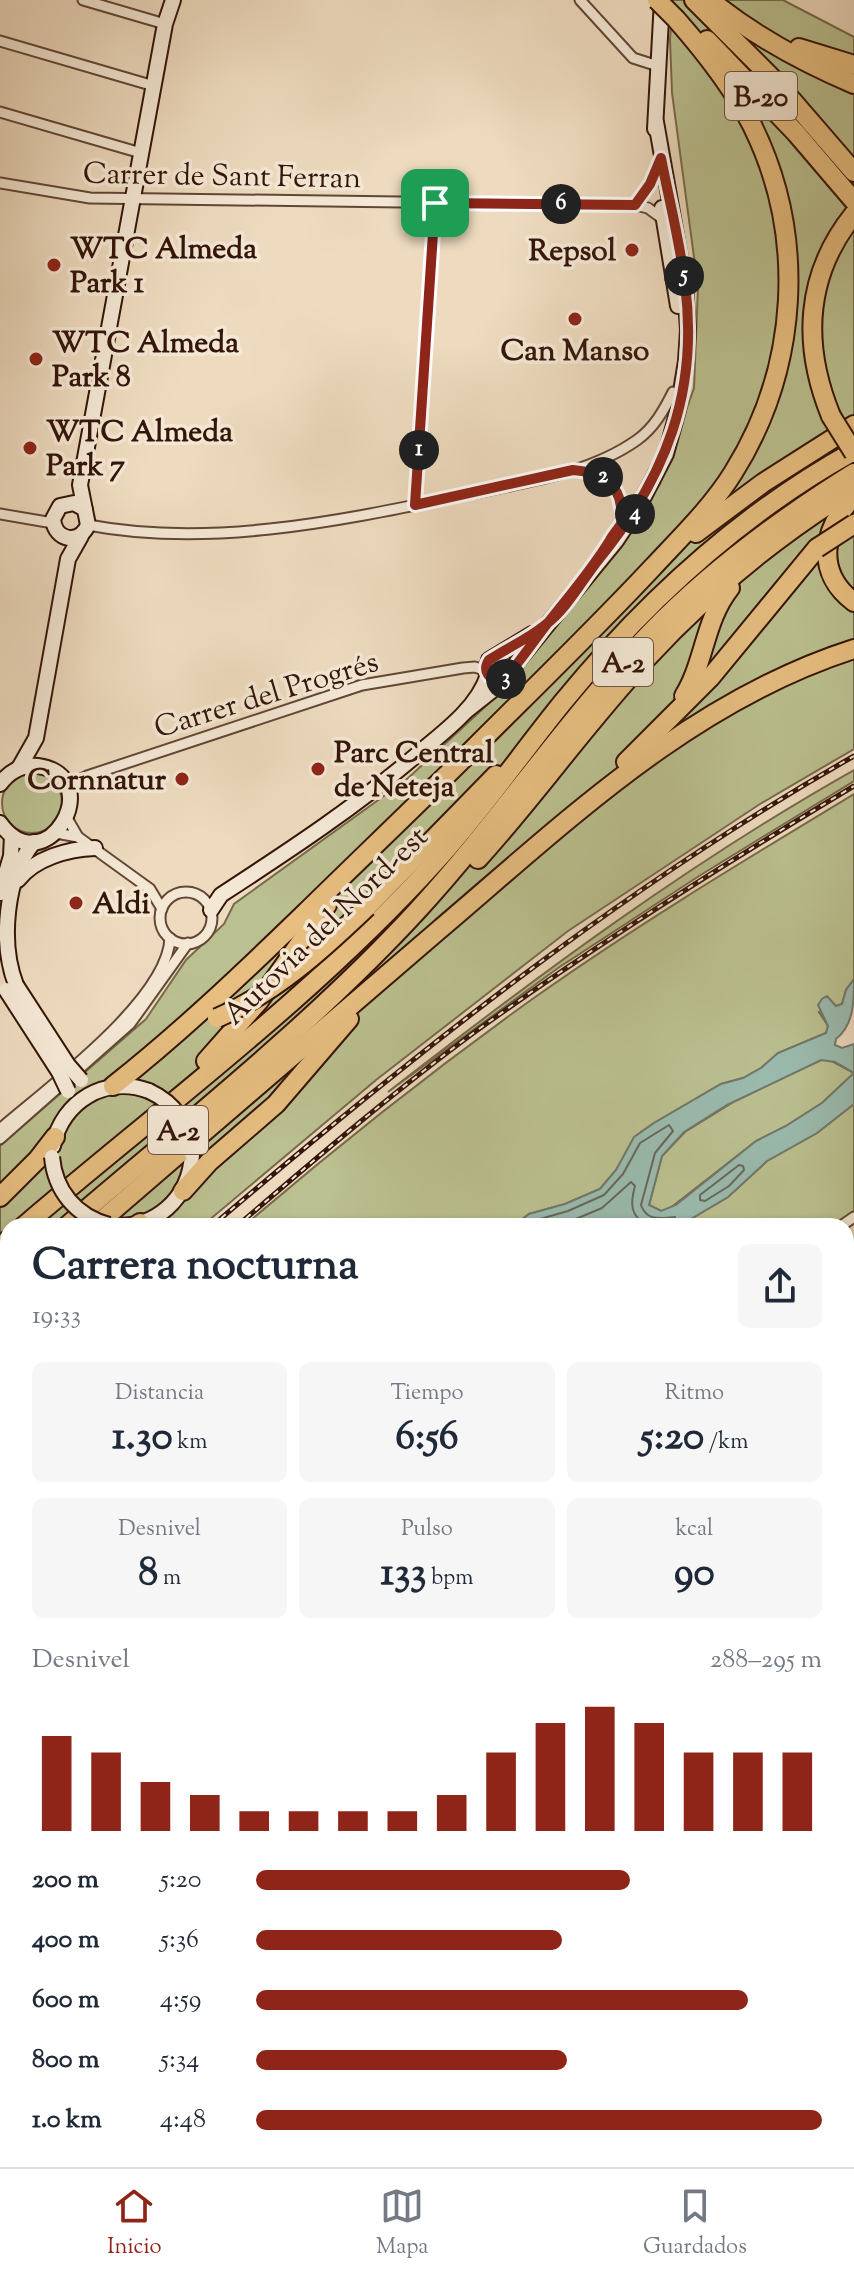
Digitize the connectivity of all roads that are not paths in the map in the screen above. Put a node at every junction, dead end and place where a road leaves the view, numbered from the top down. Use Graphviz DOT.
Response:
graph roads {
  1 [pos="83,0"];
  2 [pos="166,0"];
  3 [pos="173,0"];
  4 [pos="580,0"];
  5 [pos="694,0"];
  6 [pos="712,0"];
  7 [pos="667,6"];
  8 [pos="165,24"];
  9 [pos="0,41"];
  10 [pos="854,65"];
  11 [pos="658,66"];
  12 [pos="854,84"];
  13 [pos="154,86"];
  14 [pos="0,112"];
  15 [pos="656,122"];
  16 [pos="141,153"];
  17 [pos="661,158"];
  18 [pos="655,174"];
  19 [pos="848,179"];
  20 [pos="0,183"];
  21 [pos="134,199"];
  22 [pos="854,201"];
  23 [pos="435,203"];
  24 [pos="635,205"];
  25 [pos="854,214"];
  26 [pos="664,220"];
  27 [pos="673,392"];
  28 [pos="854,425"];
  29 [pos="854,452"];
  30 [pos="573,470"];
  31 [pos="854,473"];
  32 [pos="80,485"];
  33 [pos="854,488"];
  34 [pos="854,497"];
  35 [pos="67,503"];
  36 [pos="415,505"];
  37 [pos="85,509"];
  38 [pos="0,514"];
  39 [pos="623,520"];
  40 [pos="854,524"];
  41 [pos="56,528"];
  42 [pos="84,531"];
  43 [pos="776,542"];
  44 [pos="601,557"];
  45 [pos="68,559"];
  46 [pos="625,596"];
  47 [pos="854,602"];
  48 [pos="546,625"];
  49 [pos="854,649"];
  50 [pos="500,656"];
  51 [pos="512,668"];
  52 [pos="492,676"];
  53 [pos="36,738"];
  54 [pos="650,739"];
  55 [pos="533,741"];
  56 [pos="47,769"];
  57 [pos="7,775"];
  58 [pos="68,792"];
  59 [pos="579,810"];
  60 [pos="67,818"];
  61 [pos="4,828"];
  62 [pos="56,833"];
  63 [pos="78,837"];
  64 [pos="34,842"];
  65 [pos="95,848"];
  66 [pos="150,889"];
  67 [pos="6,890"];
  68 [pos="175,894"];
  69 [pos="207,904"];
  70 [pos="162,909"];
  71 [pos="311,916"];
  72 [pos="439,930"];
  73 [pos="170,938"];
  74 [pos="188,943"];
  75 [pos="348,982"];
  76 [pos="7,984"];
  77 [pos="151,1055"];
  78 [pos="107,1088"];
  79 [pos="69,1111"];
  80 [pos="0,1129"];
  81 [pos="55,1137"];
  82 [pos="0,1139"];
  83 [pos="122,1142"];
  84 [pos="183,1191"];
  85 [pos="0,1197"];
  86 [pos="33,1218"];
  87 [pos="76,1218"];
  88 [pos="92,1218"];
  89 [pos="110,1218"];
  90 [pos="152,1218"];
  1 -- 8 [label="street"];
  2 -- 8 [label="main road"];
  3 -- 8 [label="main road"];
  4 -- 11 [label="street"];
  5 -- 19 [label="highway, B-20"];
  6 -- 10 [label="highway"];
  6 -- 12 [label="highway"];
  7 -- 11 [label="main road"];
  7 -- 19 [label="highway, B-20"];
  7 -- 46 [label="highway"];
  8 -- 13 [label="main road"];
  9 -- 13 [label="street"];
  11 -- 15 [label="main road"];
  13 -- 16 [label="main road"];
  14 -- 16 [label="street"];
  15 -- 17 [label="main road"];
  15 -- 18 [label="main road"];
  16 -- 21 [label="main road"];
  17 -- 18 [label="street"];
  17 -- 44 [label="main road"];
  18 -- 24 [label="street"];
  18 -- 26 [label="main road"];
  19 -- 22 [label="highway, B-20"];
  20 -- 21 [label="street, Carrer de Sant Ferran"];
  21 -- 23 [label="street, Carrer de Sant Ferran"];
  21 -- 32 [label="main road"];
  23 -- 24 [label="street, Carrer de Sant Ferran"];
  23 -- 36 [label="street"];
  24 -- 26 [label="street, Carrer de Sant Ferran"];
  25 -- 29 [label="highway, bridge"];
  26 -- 27 [label="main road"];
  27 -- 30 [label="street"];
  27 -- 39 [label="main road"];
  28 -- 46 [label="highway"];
  29 -- 55 [label="highway, Autovia del Nord-est / A-2"];
  30 -- 36 [label="street"];
  30 -- 39 [label="street"];
  31 -- 75 [label="highway, Autovia del Nord-est / A-2"];
  32 -- 35 [label="main road"];
  32 -- 37 [label="main road"];
  33 -- 43 [label="highway"];
  34 -- 47 [label="highway"];
  35 -- 37 [label="main road"];
  35 -- 41 [label="main road"];
  36 -- 42 [label="street"];
  37 -- 42 [label="main road"];
  38 -- 41 [label="street"];
  39 -- 44 [label="main road"];
  40 -- 54 [label="highway, bridge"];
  41 -- 42 [label="main road"];
  41 -- 45 [label="main road"];
  42 -- 45 [label="main road"];
  43 -- 54 [label="highway"];
  43 -- 75 [label="highway"];
  44 -- 48 [label="main road"];
  45 -- 53 [label="main road"];
  46 -- 71 [label="highway"];
  48 -- 50 [label="main road"];
  48 -- 51 [label="main road"];
  49 -- 59 [label="highway"];
  50 -- 51 [label="main road"];
  50 -- 52 [label="main road"];
  51 -- 52 [label="main road"];
  52 -- 58 [label="street, Carrer del Progrés"];
  52 -- 69 [label="main road"];
  53 -- 56 [label="main road"];
  53 -- 57 [label="main road"];
  54 -- 59 [label="highway"];
  55 -- 77 [label="highway, bridge"];
  55 -- 83 [label="highway, Autovia del Nord-est / A-2"];
  56 -- 57 [label="main road"];
  56 -- 58 [label="main road"];
  58 -- 60 [label="main road"];
  59 -- 72 [label="highway"];
  60 -- 62 [label="main road"];
  60 -- 63 [label="street"];
  61 -- 64 [label="main road"];
  61 -- 67 [label="main road"];
  62 -- 63 [label="street"];
  62 -- 64 [label="main road"];
  63 -- 65 [label="street"];
  64 -- 67 [label="main road"];
  65 -- 66 [label="street"];
  65 -- 67 [label="main road"];
  66 -- 68 [label="street"];
  66 -- 70 [label="street"];
  67 -- 76 [label="main road"];
  68 -- 69 [label="street"];
  68 -- 70 [label="street"];
  69 -- 74 [label="street"];
  70 -- 73 [label="street"];
  71 -- 77 [label="highway"];
  71 -- 83 [label="highway"];
  72 -- 84 [label="highway"];
  72 -- 89 [label="highway"];
  73 -- 74 [label="street"];
  73 -- 80 [label="street"];
  74 -- 82 [label="street"];
  75 -- 87 [label="highway, Autovia del Nord-est / A-2"];
  76 -- 78 [label="main road, bridge"];
  76 -- 79 [label="main road, bridge"];
  77 -- 78 [label="highway"];
  78 -- 79 [label="main road"];
  78 -- 84 [label="main road, bridge"];
  79 -- 81 [label="main road"];
  81 -- 85 [label="highway"];
  81 -- 88 [label="main road, bridge"];
  83 -- 86 [label="highway, Autovia del Nord-est / A-2"];
  84 -- 90 [label="main road"];
}
